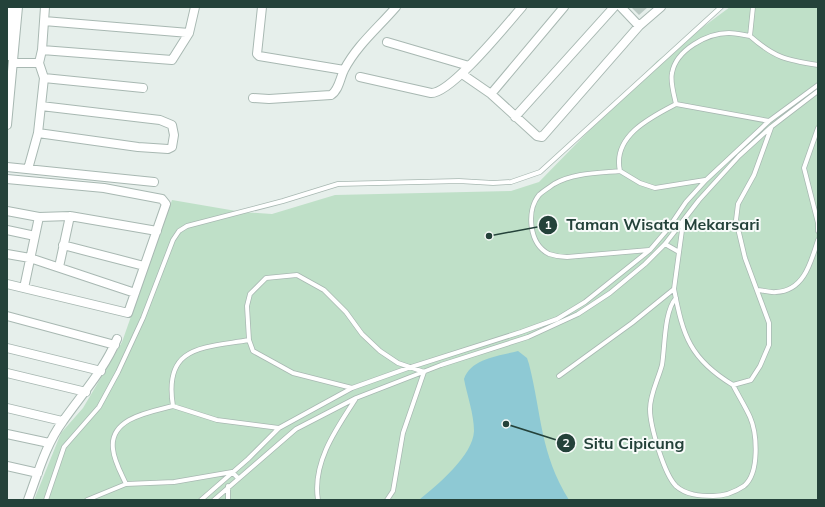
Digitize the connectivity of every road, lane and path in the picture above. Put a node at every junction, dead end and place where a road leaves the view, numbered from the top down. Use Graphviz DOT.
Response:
graph roads {
  1 [pos="12,7"];
  2 [pos="18,7"];
  3 [pos="45,7"];
  4 [pos="195,7"];
  5 [pos="262,7"];
  6 [pos="396,7"];
  7 [pos="522,7"];
  8 [pos="564,7"];
  9 [pos="614,7"];
  10 [pos="621,7"];
  11 [pos="661,7"];
  12 [pos="721,7"];
  13 [pos="753,7"];
  14 [pos="44,21"];
  15 [pos="639,26"];
  16 [pos="189,33"];
  17 [pos="750,36"];
  18 [pos="387,42"];
  19 [pos="42,50"];
  20 [pos="9,55"];
  21 [pos="13,63"];
  22 [pos="39,63"];
  23 [pos="818,65"];
  24 [pos="469,66"];
  25 [pos="344,70"];
  26 [pos="462,74"];
  27 [pos="360,77"];
  28 [pos="44,78"];
  29 [pos="818,85"];
  30 [pos="143,88"];
  31 [pos="818,92"];
  32 [pos="491,94"];
  33 [pos="253,98"];
  34 [pos="676,104"];
  35 [pos="41,106"];
  36 [pos="515,117"];
  37 [pos="769,121"];
  38 [pos="7,125"];
  39 [pos="771,127"];
  40 [pos="818,128"];
  41 [pos="38,134"];
  42 [pos="7,167"];
  43 [pos="28,168"];
  44 [pos="620,171"];
  45 [pos="7,179"];
  46 [pos="706,180"];
  47 [pos="154,182"];
  48 [pos="7,211"];
  49 [pos="70,216"];
  50 [pos="39,217"];
  51 [pos="683,220"];
  52 [pos="818,223"];
  53 [pos="7,230"];
  54 [pos="157,231"];
  55 [pos="818,231"];
  56 [pos="35,236"];
  57 [pos="818,240"];
  58 [pos="664,244"];
  59 [pos="63,245"];
  60 [pos="650,250"];
  61 [pos="679,252"];
  62 [pos="7,254"];
  63 [pos="30,258"];
  64 [pos="144,266"];
  65 [pos="58,267"];
  66 [pos="7,284"];
  67 [pos="24,288"];
  68 [pos="674,289"];
  69 [pos="757,290"];
  70 [pos="135,292"];
  71 [pos="676,298"];
  72 [pos="7,316"];
  73 [pos="249,340"];
  74 [pos="7,348"];
  75 [pos="408,368"];
  76 [pos="101,371"];
  77 [pos="424,372"];
  78 [pos="7,373"];
  79 [pos="559,376"];
  80 [pos="733,385"];
  81 [pos="352,388"];
  82 [pos="86,392"];
  83 [pos="356,398"];
  84 [pos="173,406"];
  85 [pos="7,408"];
  86 [pos="62,421"];
  87 [pos="279,428"];
  88 [pos="7,434"];
  89 [pos="49,443"];
  90 [pos="7,466"];
  91 [pos="232,472"];
  92 [pos="38,473"];
  93 [pos="238,478"];
  94 [pos="126,484"];
  95 [pos="228,486"];
  96 [pos="28,500"];
  97 [pos="46,500"];
  98 [pos="87,500"];
  99 [pos="201,500"];
  100 [pos="214,500"];
  101 [pos="228,500"];
  102 [pos="318,500"];
  103 [pos="387,500"];
  1 -- 20 [label="street"];
  2 -- 20 [label="street"];
  3 -- 14 [label="street"];
  4 -- 16 [label="street"];
  5 -- 25 [label="street"];
  6 -- 25 [label="street"];
  7 -- 24 [label="street"];
  8 -- 32 [label="street"];
  9 -- 36 [label="street"];
  10 -- 15 [label="street"];
  11 -- 15 [label="street"];
  12 -- 97 [label="lane"];
  13 -- 17 [label="lane"];
  14 -- 16 [label="street"];
  14 -- 19 [label="street"];
  15 -- 36 [label="street"];
  16 -- 19 [label="street"];
  17 -- 23 [label="lane"];
  17 -- 34 [label="lane"];
  18 -- 24 [label="street"];
  19 -- 22 [label="street"];
  20 -- 21 [label="street"];
  21 -- 22 [label="street"];
  21 -- 38 [label="street"];
  22 -- 28 [label="street"];
  24 -- 26 [label="street"];
  25 -- 33 [label="street"];
  26 -- 27 [label="street"];
  26 -- 32 [label="street"];
  28 -- 30 [label="street"];
  28 -- 35 [label="street"];
  29 -- 37 [label="lane"];
  31 -- 39 [label="lane"];
  32 -- 36 [label="street"];
  34 -- 37 [label="lane"];
  34 -- 44 [label="lane"];
  35 -- 41 [label="street"];
  35 -- 41 [label="street"];
  37 -- 46 [label="lane"];
  39 -- 51 [label="lane"];
  39 -- 69 [label="lane"];
  40 -- 52 [label="lane"];
  41 -- 43 [label="street"];
  42 -- 43 [label="street"];
  43 -- 47 [label="street"];
  44 -- 46 [label="lane"];
  44 -- 60 [label="lane"];
  45 -- 54 [label="street"];
  46 -- 60 [label="lane"];
  48 -- 50 [label="street"];
  49 -- 50 [label="street"];
  49 -- 54 [label="street"];
  49 -- 59 [label="street"];
  50 -- 56 [label="street"];
  51 -- 58 [label="lane"];
  51 -- 61 [label="lane"];
  52 -- 55 [label="lane"];
  53 -- 56 [label="street"];
  54 -- 64 [label="street"];
  56 -- 63 [label="street"];
  57 -- 69 [label="lane"];
  58 -- 61 [label="lane"];
  58 -- 77 [label="lane"];
  59 -- 64 [label="street"];
  59 -- 65 [label="street"];
  60 -- 75 [label="lane"];
  61 -- 68 [label="lane"];
  62 -- 63 [label="street"];
  63 -- 65 [label="street"];
  63 -- 67 [label="street"];
  64 -- 70 [label="street"];
  65 -- 70 [label="street"];
  66 -- 67 [label="street"];
  67 -- 70 [label="street"];
  68 -- 71 [label="lane"];
  68 -- 79 [label="lane"];
  69 -- 80 [label="lane"];
  71 -- 80 [label="lane"];
  71 -- 80 [label="lane"];
  72 -- 76 [label="street"];
  73 -- 75 [label="lane"];
  73 -- 81 [label="lane"];
  73 -- 84 [label="lane"];
  74 -- 76 [label="street"];
  75 -- 77 [label="lane"];
  75 -- 81 [label="lane"];
  76 -- 82 [label="street"];
  77 -- 83 [label="lane"];
  77 -- 103 [label="lane"];
  78 -- 82 [label="street"];
  81 -- 87 [label="lane"];
  82 -- 86 [label="street"];
  83 -- 93 [label="lane"];
  83 -- 102 [label="lane"];
  84 -- 87 [label="lane"];
  84 -- 94 [label="lane"];
  85 -- 86 [label="street"];
  86 -- 89 [label="street"];
  87 -- 91 [label="lane"];
  88 -- 89 [label="street"];
  89 -- 92 [label="street"];
  90 -- 92 [label="street"];
  91 -- 93 [label="lane"];
  91 -- 94 [label="lane"];
  91 -- 99 [label="lane"];
  92 -- 96 [label="street"];
  93 -- 95 [label="lane"];
  94 -- 98 [label="lane"];
  95 -- 100 [label="lane"];
  95 -- 101 [label="lane"];
}
